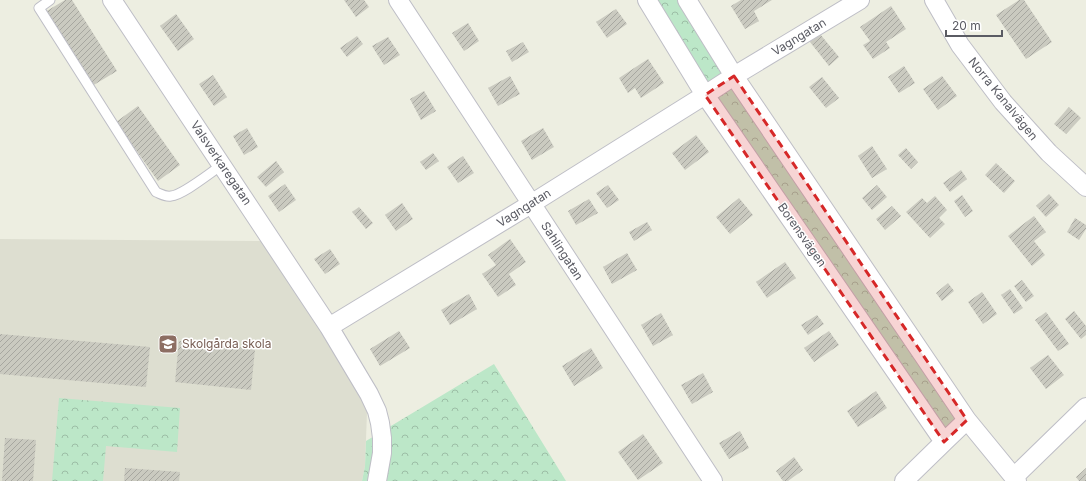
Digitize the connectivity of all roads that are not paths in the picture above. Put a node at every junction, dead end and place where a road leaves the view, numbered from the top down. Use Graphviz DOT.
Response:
graph roads {
  1 [pos="50,0"];
  2 [pos="112,0"];
  3 [pos="398,0"];
  4 [pos="647,0"];
  5 [pos="687,0"];
  6 [pos="860,0"];
  7 [pos="934,0"];
  8 [pos="734,76"];
  9 [pos="705,95"];
  10 [pos="222,165"];
  11 [pos="1086,187"];
  12 [pos="531,204"];
  13 [pos="329,327"];
  14 [pos="1086,406"];
  15 [pos="967,420"];
  16 [pos="944,442"];
  17 [pos="1015,479"];
  18 [pos="377,481"];
  19 [pos="712,481"];
  20 [pos="904,481"];
  1 -- 10 [label="lane"];
  2 -- 10 [label="street, Valsverkaregatan"];
  3 -- 12 [label="street, Sahlingatan"];
  4 -- 9 [label="street, Borensvägen"];
  5 -- 8 [label="street"];
  6 -- 8 [label="street, Vagngatan"];
  7 -- 11 [label="street, Norra Kanalvägen"];
  8 -- 9 [label="street, Vagngatan"];
  8 -- 15 [label="street"];
  9 -- 12 [label="street, Vagngatan"];
  9 -- 16 [label="street, Borensvägen"];
  10 -- 13 [label="street, Valsverkaregatan"];
  12 -- 13 [label="street, Vagngatan"];
  12 -- 19 [label="street, Sahlingatan"];
  13 -- 18 [label="street"];
  14 -- 17 [label="street"];
  15 -- 16 [label="street"];
  15 -- 17 [label="street"];
  16 -- 20 [label="street"];
}
